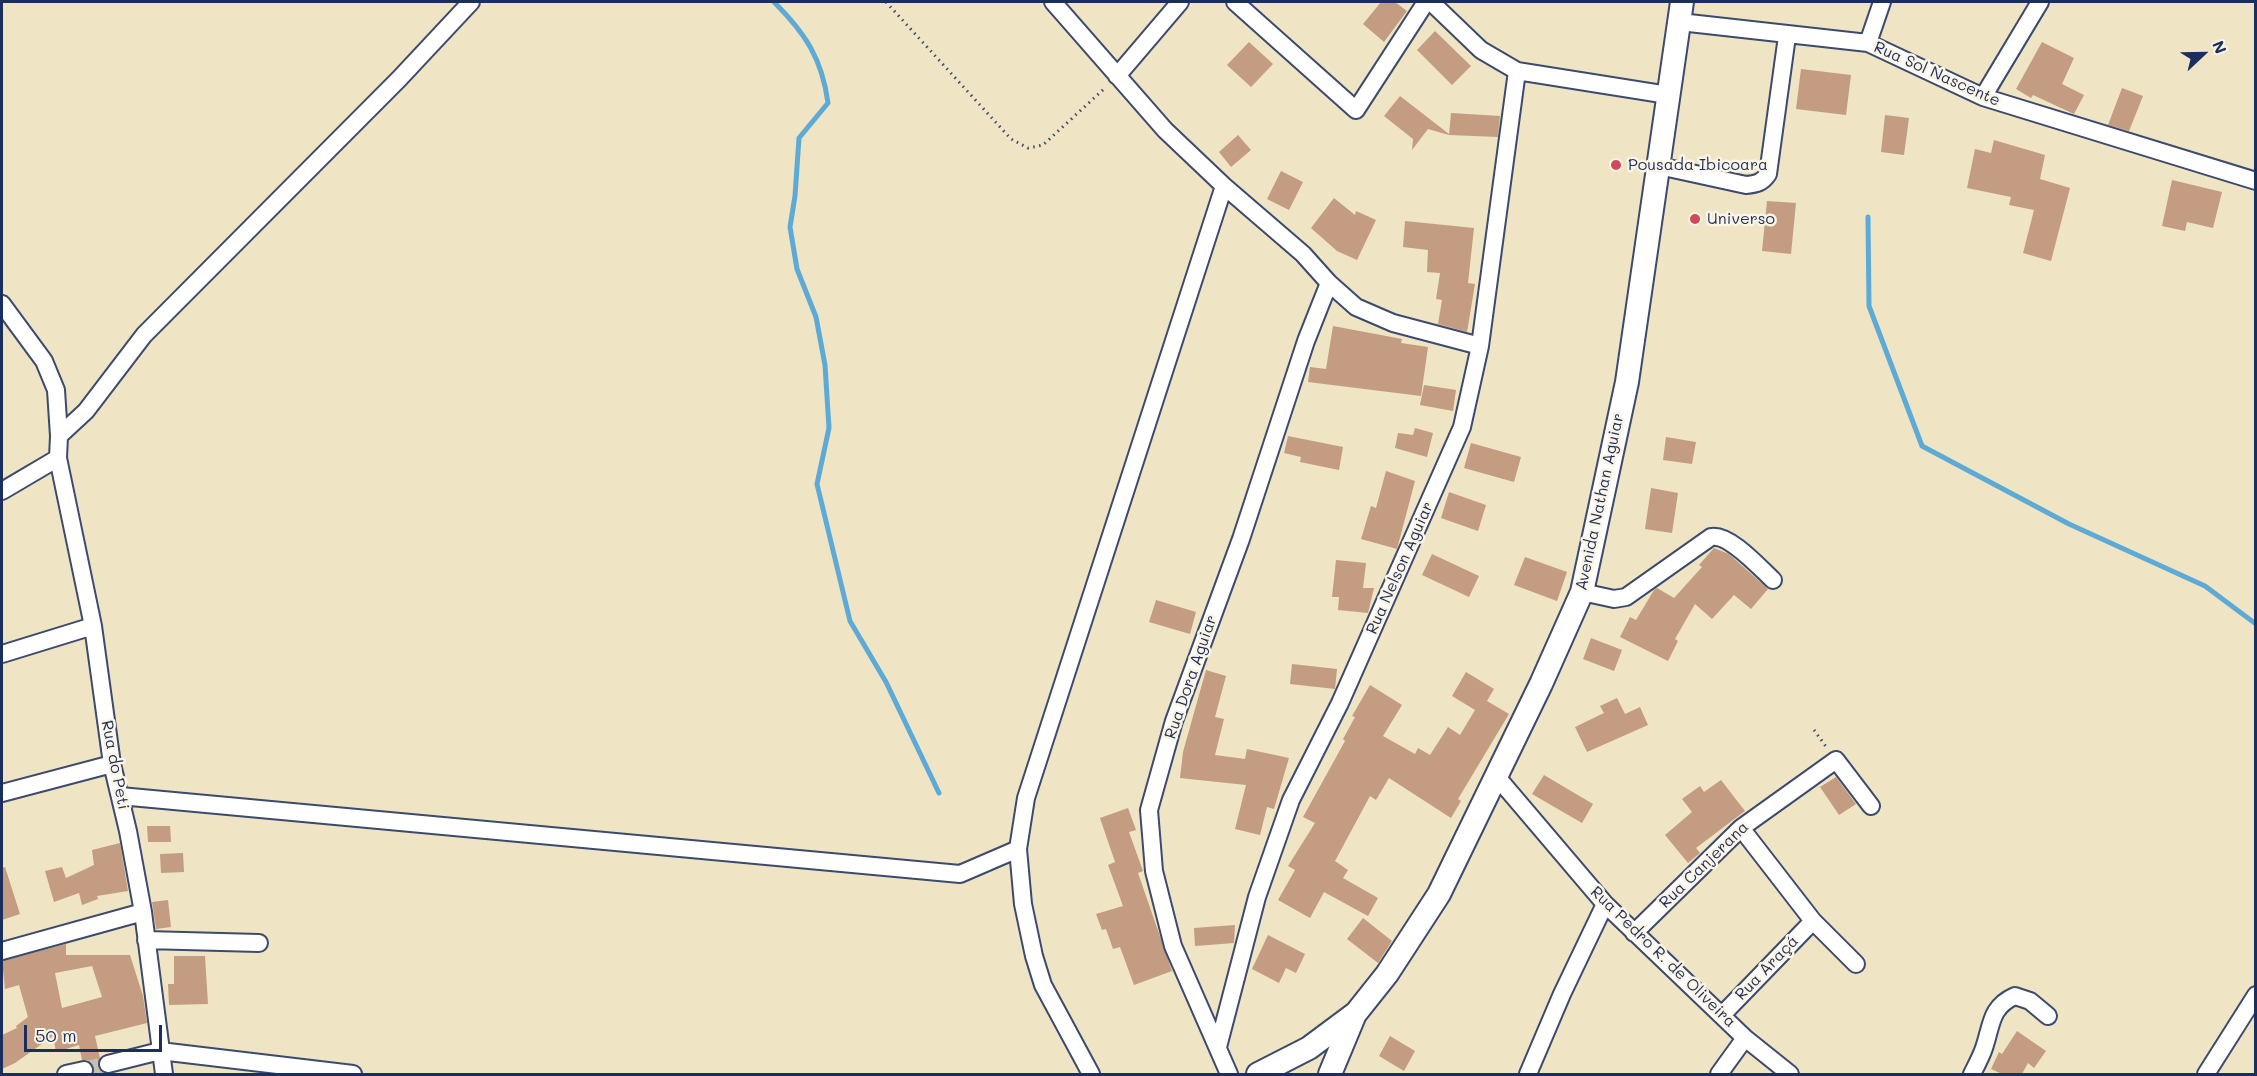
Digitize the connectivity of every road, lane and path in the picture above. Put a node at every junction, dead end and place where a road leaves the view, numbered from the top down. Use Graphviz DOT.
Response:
graph roads {
  1 [pos="471,2"];
  2 [pos="886,2"];
  3 [pos="1053,2"];
  4 [pos="1180,2"];
  5 [pos="1235,2"];
  6 [pos="1426,2"];
  7 [pos="1431,2"];
  8 [pos="1882,2"];
  9 [pos="2040,2"];
  10 [pos="1681,12"];
  11 [pos="1787,36"];
  12 [pos="1868,43"];
  13 [pos="1517,71"];
  14 [pos="1117,76"];
  15 [pos="1668,95"];
  16 [pos="1983,97"];
  17 [pos="1659,166"];
  18 [pos="2256,181"];
  19 [pos="1224,186"];
  20 [pos="1329,283"];
  21 [pos="2,304"];
  22 [pos="1480,346"];
  23 [pos="59,436"];
  24 [pos="58,458"];
  25 [pos="2,491"];
  26 [pos="1773,580"];
  27 [pos="1582,592"];
  28 [pos="93,626"];
  29 [pos="2,654"];
  30 [pos="112,764"];
  31 [pos="1497,777"];
  32 [pos="2,793"];
  33 [pos="120,796"];
  34 [pos="1871,806"];
  35 [pos="1740,828"];
  36 [pos="1018,849"];
  37 [pos="1605,904"];
  38 [pos="142,912"];
  39 [pos="1813,921"];
  40 [pos="1634,933"];
  41 [pos="146,940"];
  42 [pos="260,943"];
  43 [pos="2,951"];
  44 [pos="1856,964"];
  45 [pos="2256,995"];
  46 [pos="1356,1012"];
  47 [pos="1722,1015"];
  48 [pos="2049,1016"];
  49 [pos="1745,1038"];
  50 [pos="1218,1047"];
  51 [pos="160,1051"];
  52 [pos="108,1064"];
  53 [pos="84,1070"];
  54 [pos="66,1074"];
  55 [pos="164,1074"];
  56 [pos="353,1074"];
  57 [pos="1090,1074"];
  58 [pos="1229,1074"];
  59 [pos="1258,1074"];
  60 [pos="1330,1074"];
  61 [pos="1528,1074"];
  62 [pos="1719,1074"];
  63 [pos="1790,1074"];
  64 [pos="1972,1074"];
  65 [pos="2206,1074"];
  1 -- 23 [label="street"];
  2 -- 14 [label="path"];
  3 -- 14 [label="street"];
  4 -- 14 [label="street"];
  5 -- 6 [label="street"];
  7 -- 13 [label="street"];
  8 -- 12 [label="street"];
  9 -- 16 [label="street"];
  10 -- 11 [label="street, Rua Sol Nascente"];
  10 -- 15 [label="main road, Avenida Nathan Aguiar"];
  11 -- 12 [label="street, Rua Sol Nascente"];
  11 -- 17 [label="street"];
  12 -- 16 [label="street, Rua Sol Nascente"];
  13 -- 15 [label="street"];
  13 -- 22 [label="street, Rua Nelson Aguiar"];
  14 -- 19 [label="street"];
  15 -- 17 [label="main road, Avenida Nathan Aguiar"];
  16 -- 18 [label="street, Rua Sol Nascente"];
  17 -- 27 [label="main road, Avenida Nathan Aguiar"];
  19 -- 20 [label="street"];
  19 -- 36 [label="street"];
  20 -- 22 [label="street"];
  20 -- 50 [label="street, Rua Dora Aguiar"];
  21 -- 23 [label="street, Rua do Peti"];
  22 -- 50 [label="street, Rua Nelson Aguiar"];
  23 -- 24 [label="street, Rua do Peti"];
  24 -- 25 [label="street"];
  24 -- 28 [label="street, Rua do Peti"];
  26 -- 27 [label="street"];
  27 -- 31 [label="main road, Avenida Nathan Aguiar"];
  28 -- 29 [label="street"];
  28 -- 30 [label="street, Rua do Peti"];
  30 -- 32 [label="street"];
  30 -- 33 [label="street, Rua do Peti"];
  31 -- 37 [label="street, Rua Pedro R. de Oliveira"];
  31 -- 46 [label="main road, Avenida Nathan Aguiar"];
  33 -- 36 [label="street"];
  33 -- 38 [label="street, Rua do Peti"];
  34 -- 35 [label="street, Rua Canjerana"];
  35 -- 39 [label="street"];
  35 -- 40 [label="street, Rua Canjerana"];
  36 -- 57 [label="street"];
  37 -- 40 [label="street, Rua Pedro R. de Oliveira"];
  37 -- 61 [label="street"];
  38 -- 41 [label="street, Rua do Peti"];
  38 -- 43 [label="street"];
  39 -- 44 [label="street"];
  39 -- 47 [label="street, Rua Araçá"];
  40 -- 47 [label="street, Rua Pedro R. de Oliveira"];
  41 -- 42 [label="street"];
  41 -- 51 [label="street, Rua do Peti"];
  45 -- 65 [label="street"];
  46 -- 59 [label="main road, Avenida Nathan Aguiar"];
  46 -- 60 [label="main road"];
  47 -- 49 [label="street, Rua Pedro R. de Oliveira"];
  48 -- 64 [label="street"];
  49 -- 62 [label="street"];
  49 -- 63 [label="street, Rua Pedro R. de Oliveira"];
  50 -- 58 [label="street, Rua Dora Aguiar"];
  51 -- 52 [label="street"];
  51 -- 55 [label="street, Rua do Peti"];
  51 -- 56 [label="street"];
  53 -- 54 [label="street"];
}
